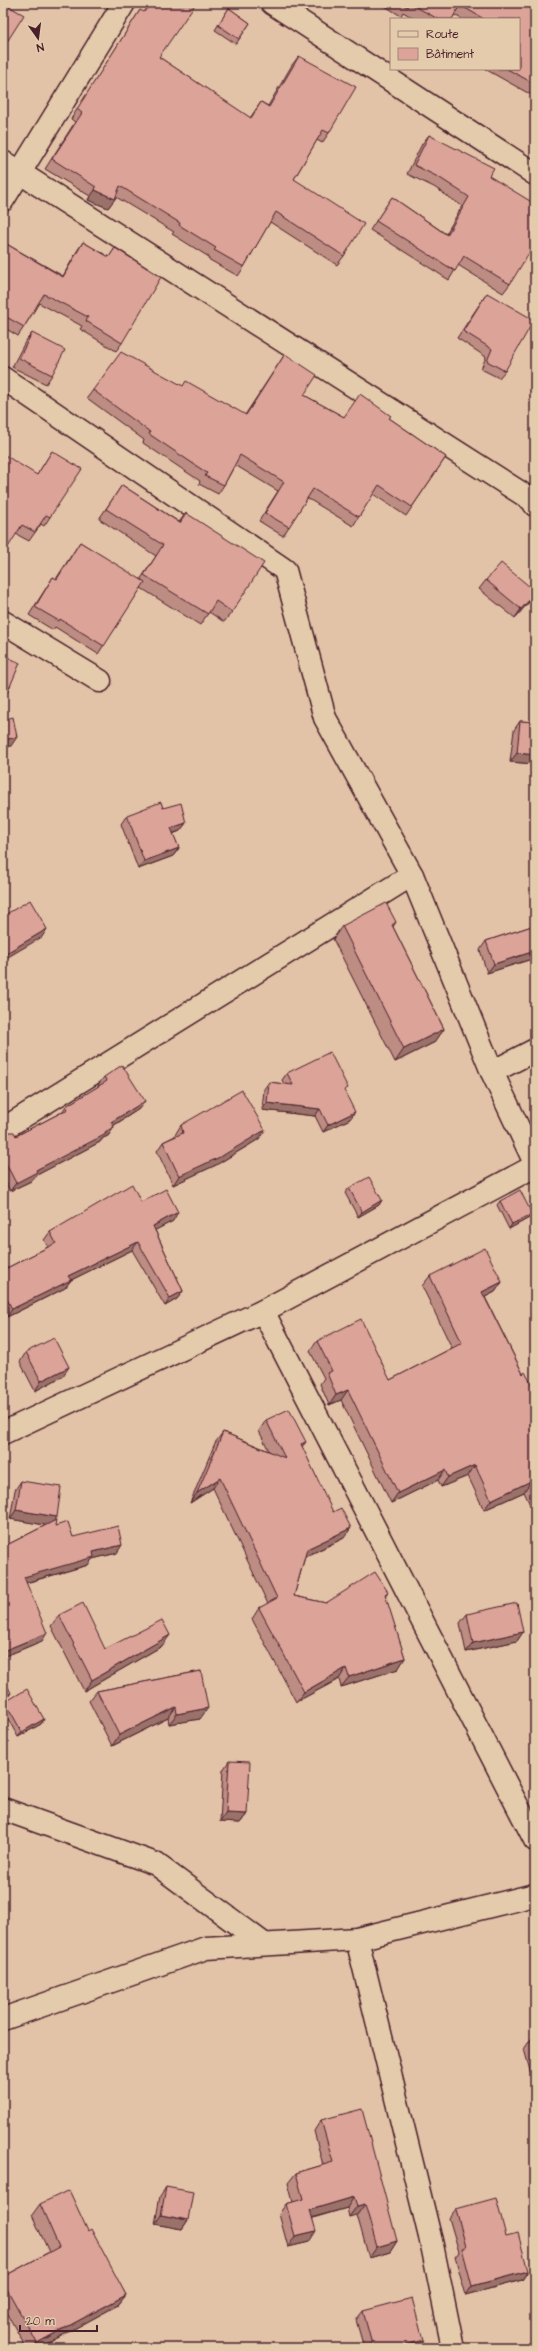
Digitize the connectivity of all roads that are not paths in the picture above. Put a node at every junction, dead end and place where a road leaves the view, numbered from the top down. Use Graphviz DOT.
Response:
graph roads {
  1 [pos="124,3"];
  2 [pos="272,3"];
  3 [pos="12,167"];
  4 [pos="535,174"];
  5 [pos="3,200"];
  6 [pos="3,378"];
  7 [pos="534,500"];
  8 [pos="3,622"];
  9 [pos="100,681"];
  10 [pos="412,875"];
  11 [pos="535,1050"];
  12 [pos="492,1072"];
  13 [pos="3,1129"];
  14 [pos="535,1164"];
  15 [pos="263,1311"];
  16 [pos="3,1433"];
  17 [pos="3,1809"];
  18 [pos="535,1840"];
  19 [pos="535,1895"];
  20 [pos="357,1939"];
  21 [pos="264,1944"];
  22 [pos="3,2019"];
  23 [pos="453,2348"];
  1 -- 3 [label="street"];
  2 -- 4 [label="street"];
  3 -- 5 [label="street"];
  3 -- 7 [label="street"];
  6 -- 10 [label="street"];
  8 -- 9 [label="street"];
  10 -- 12 [label="street"];
  10 -- 13 [label="street"];
  11 -- 12 [label="street"];
  12 -- 14 [label="street"];
  14 -- 15 [label="street"];
  15 -- 16 [label="street"];
  15 -- 18 [label="street"];
  17 -- 21 [label="street"];
  19 -- 20 [label="street"];
  20 -- 21 [label="street"];
  20 -- 23 [label="street"];
  21 -- 22 [label="street"];
}
